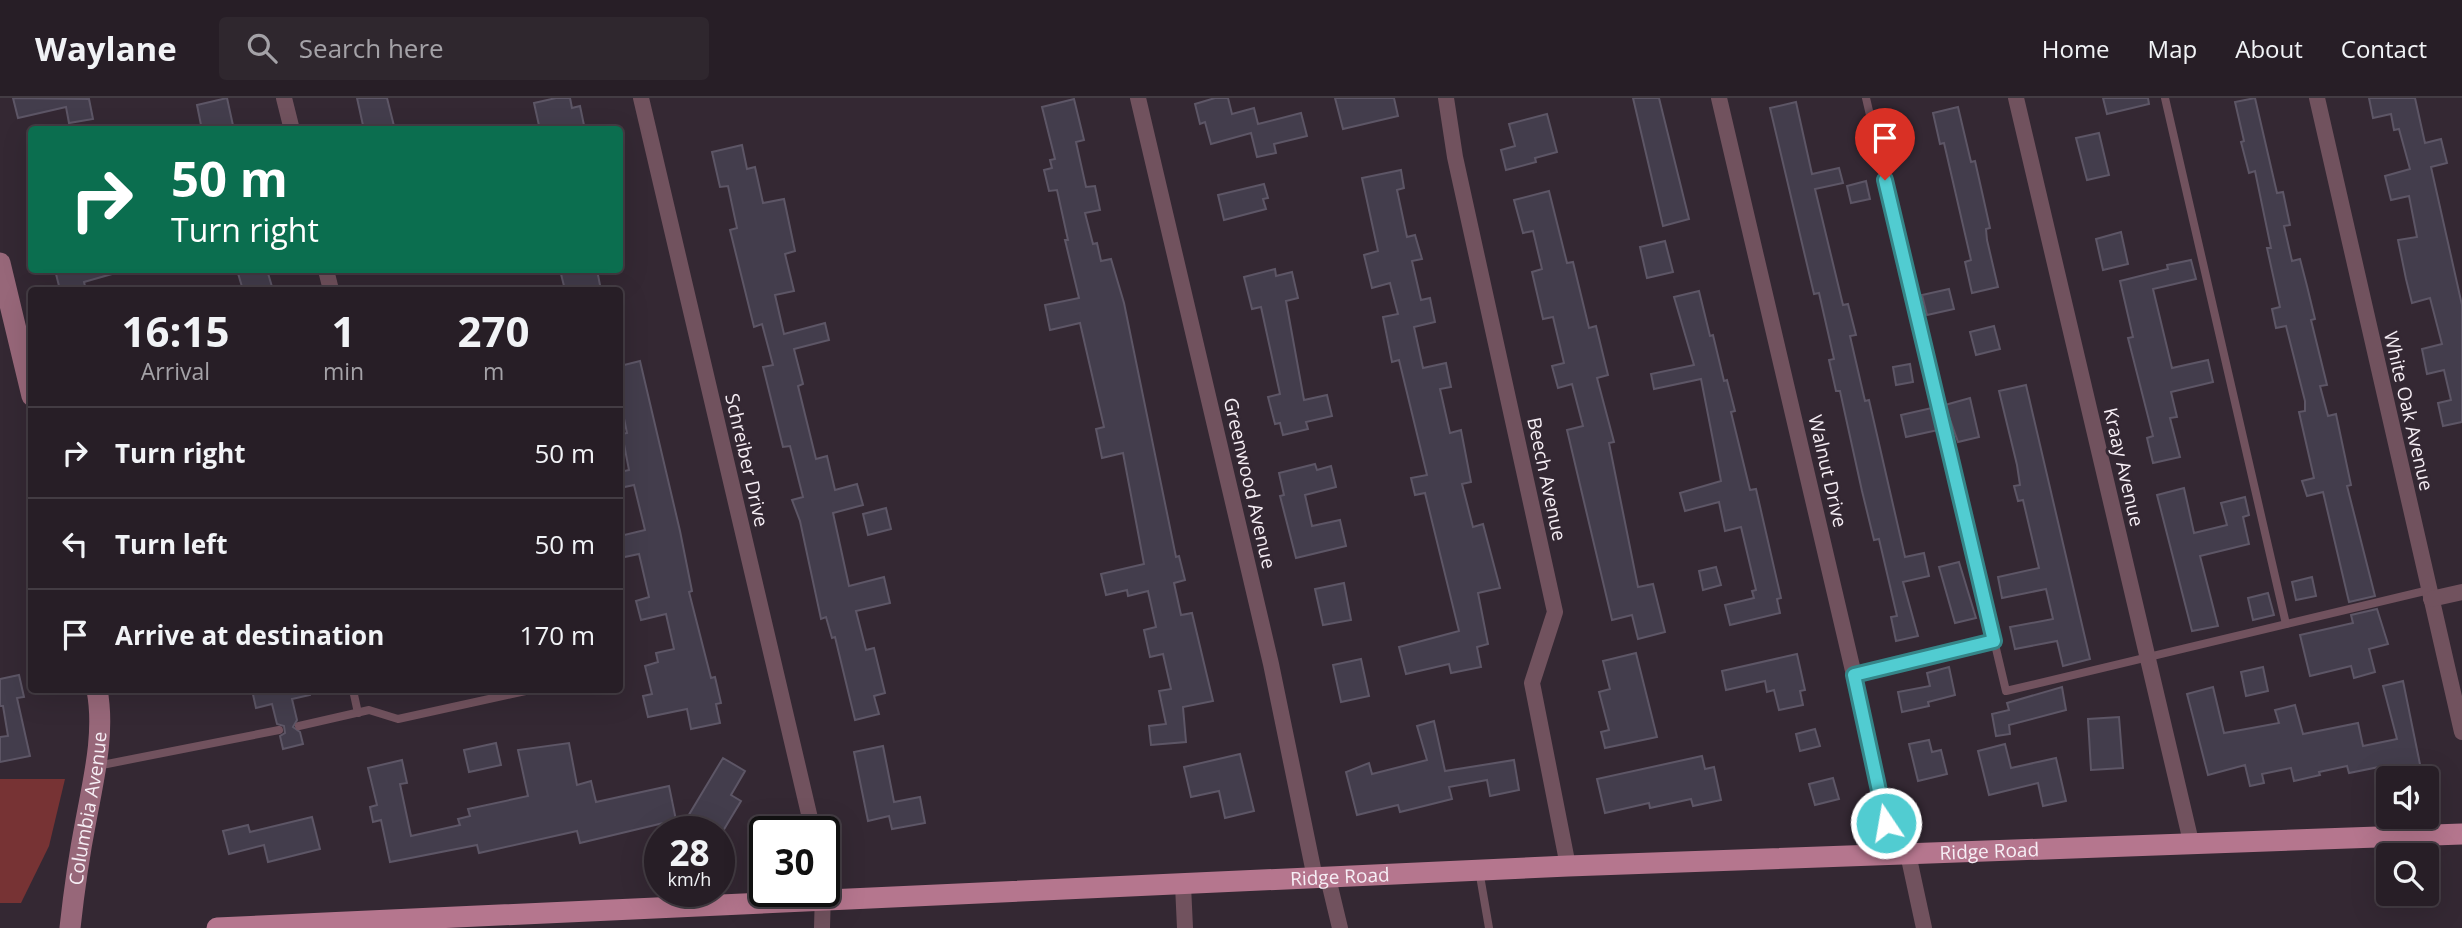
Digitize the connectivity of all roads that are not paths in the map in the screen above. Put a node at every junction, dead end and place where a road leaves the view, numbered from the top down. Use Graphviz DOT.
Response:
graph roads {
  1 [pos="284,98"];
  2 [pos="641,98"];
  3 [pos="1138,98"];
  4 [pos="1446,98"];
  5 [pos="1719,98"];
  6 [pos="1866,98"];
  7 [pos="2016,98"];
  8 [pos="2165,98"];
  9 [pos="2317,98"];
  10 [pos="291,126"];
  11 [pos="0,263"];
  12 [pos="28,379"];
  13 [pos="2462,593"];
  14 [pos="2430,595"];
  15 [pos="2287,624"];
  16 [pos="1994,641"];
  17 [pos="2147,658"];
  18 [pos="1854,675"];
  19 [pos="98,693"];
  20 [pos="354,693"];
  21 [pos="516,693"];
  22 [pos="358,713"];
  23 [pos="299,726"];
  24 [pos="279,730"];
  25 [pos="2462,732"];
  26 [pos="97,766"];
  27 [pos="809,816"];
  28 [pos="2462,834"];
  29 [pos="2192,846"];
  30 [pos="1899,855"];
  31 [pos="1568,866"];
  32 [pos="1479,870"];
  33 [pos="1322,878"];
  34 [pos="1183,885"];
  35 [pos="840,895"];
  36 [pos="749,900"];
  37 [pos="823,907"];
  38 [pos="70,928"];
  39 [pos="217,928"];
  40 [pos="822,928"];
  41 [pos="1185,928"];
  42 [pos="1340,928"];
  43 [pos="1489,928"];
  44 [pos="1924,928"];
  1 -- 10 [label="street"];
  2 -- 27 [label="street, Schreiber Drive"];
  3 -- 33 [label="street, Greenwood Avenue"];
  4 -- 31 [label="street, Beech Avenue"];
  5 -- 18 [label="street, Walnut Drive"];
  6 -- 16 [label="lane"];
  7 -- 17 [label="street, Kraay Avenue"];
  8 -- 15 [label="lane"];
  9 -- 14 [label="street, White Oak Avenue"];
  11 -- 12 [label="street"];
  13 -- 14 [label="street"];
  14 -- 15 [label="lane"];
  14 -- 25 [label="street, White Oak Avenue"];
  15 -- 17 [label="lane"];
  16 -- 17 [label="lane"];
  16 -- 18 [label="lane"];
  17 -- 29 [label="street, Kraay Avenue"];
  18 -- 30 [label="street, Walnut Drive"];
  19 -- 26 [label="street, Columbia Avenue"];
  20 -- 22 [label="lane"];
  21 -- 22 [label="lane"];
  22 -- 23 [label="lane"];
  24 -- 26 [label="lane"];
  26 -- 38 [label="street, Columbia Avenue"];
  28 -- 29 [label="main road, Ridge Road"];
  29 -- 30 [label="main road, Ridge Road"];
  30 -- 31 [label="main road, Ridge Road"];
  30 -- 44 [label="street, Walnut Drive"];
  31 -- 32 [label="main road, Ridge Road"];
  32 -- 33 [label="main road, Ridge Road"];
  32 -- 43 [label="lane"];
  33 -- 34 [label="main road, Ridge Road"];
  33 -- 42 [label="street, Greenwood Avenue"];
  34 -- 35 [label="main road, Ridge Road"];
  34 -- 41 [label="street"];
  36 -- 39 [label="main road, Ridge Road"];
  37 -- 40 [label="street"];
}
